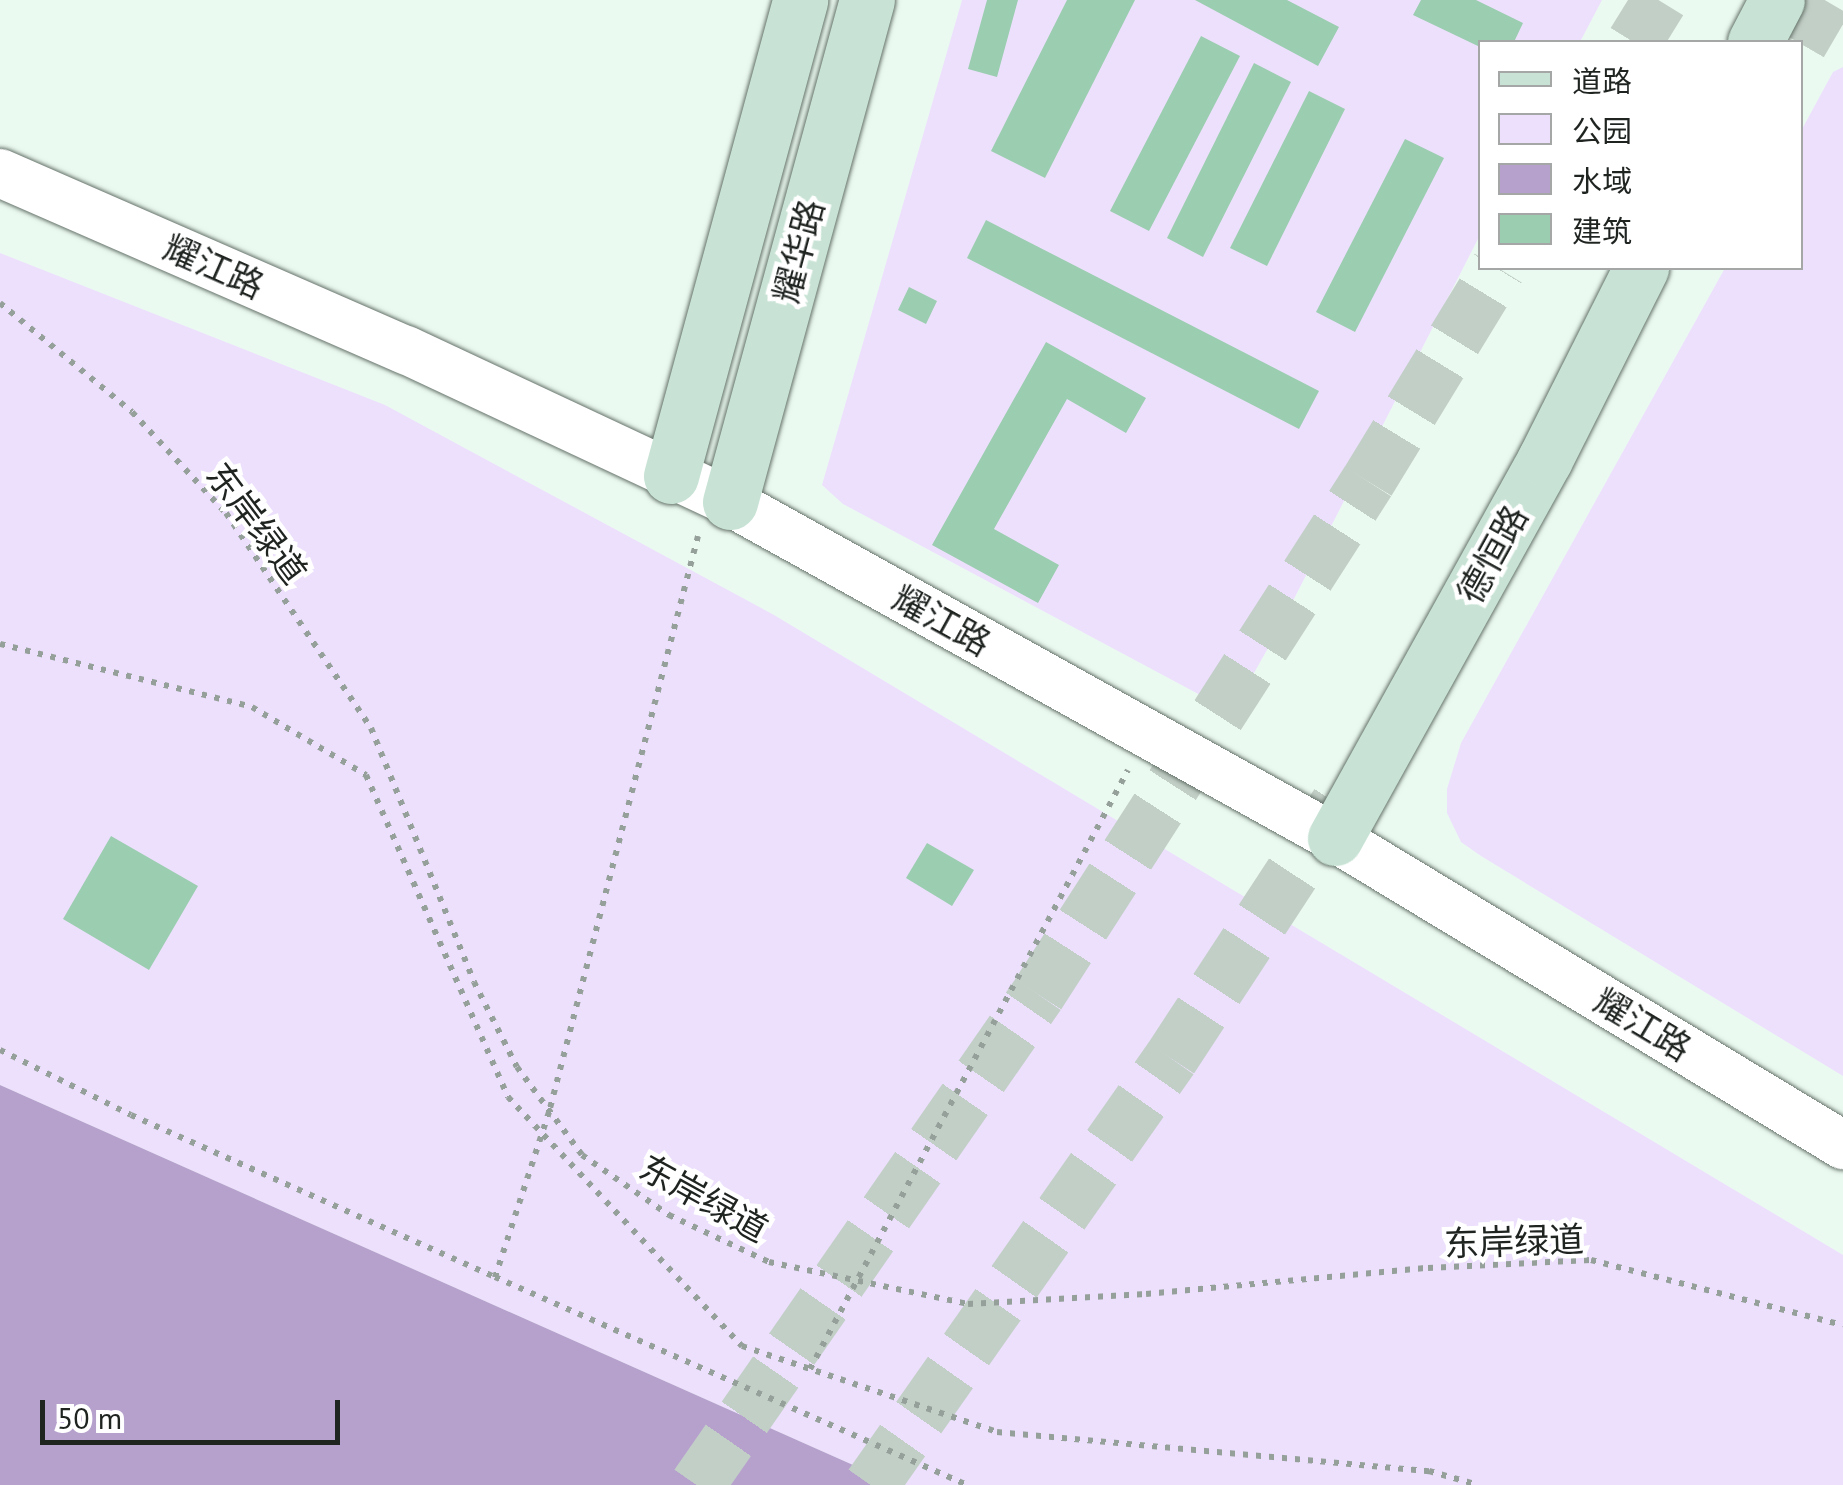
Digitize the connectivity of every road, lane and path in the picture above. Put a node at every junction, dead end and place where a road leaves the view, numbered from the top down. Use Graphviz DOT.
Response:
graph roads {
  1 [pos="800,0"];
  2 [pos="868,0"];
  3 [pos="1777,0"];
  4 [pos="1756,40"];
  5 [pos="0,173"];
  6 [pos="1640,270"];
  7 [pos="0,303"];
  8 [pos="703,490"];
  9 [pos="0,644"];
  10 [pos="1147,734"];
  11 [pos="1335,838"];
  12 [pos="0,1050"];
  13 [pos="549,1112"];
  14 [pos="542,1138"];
  15 [pos="1843,1144"];
  16 [pos="495,1277"];
  17 [pos="858,1281"];
  18 [pos="1843,1325"];
  19 [pos="810,1370"];
  20 [pos="967,1485"];
  21 [pos="1478,1485"];
  1 -- 8 [label="main road, 耀华路"];
  2 -- 8 [label="main road, 耀华路"];
  3 -- 4 [label="main road"];
  5 -- 8 [label="street, 耀江路"];
  6 -- 11 [label="main road, 德恒路"];
  7 -- 13 [label="path, 东岸绿道"];
  8 -- 10 [label="street, 耀江路"];
  8 -- 13 [label="path"];
  9 -- 14 [label="path"];
  10 -- 11 [label="street, 耀江路"];
  10 -- 17 [label="path"];
  11 -- 15 [label="street, 耀江路"];
  12 -- 16 [label="path"];
  13 -- 14 [label="path"];
  13 -- 17 [label="path, 东岸绿道"];
  14 -- 16 [label="path"];
  14 -- 19 [label="path"];
  16 -- 20 [label="path"];
  17 -- 18 [label="path, 东岸绿道"];
  17 -- 19 [label="path"];
  19 -- 21 [label="path"];
}
